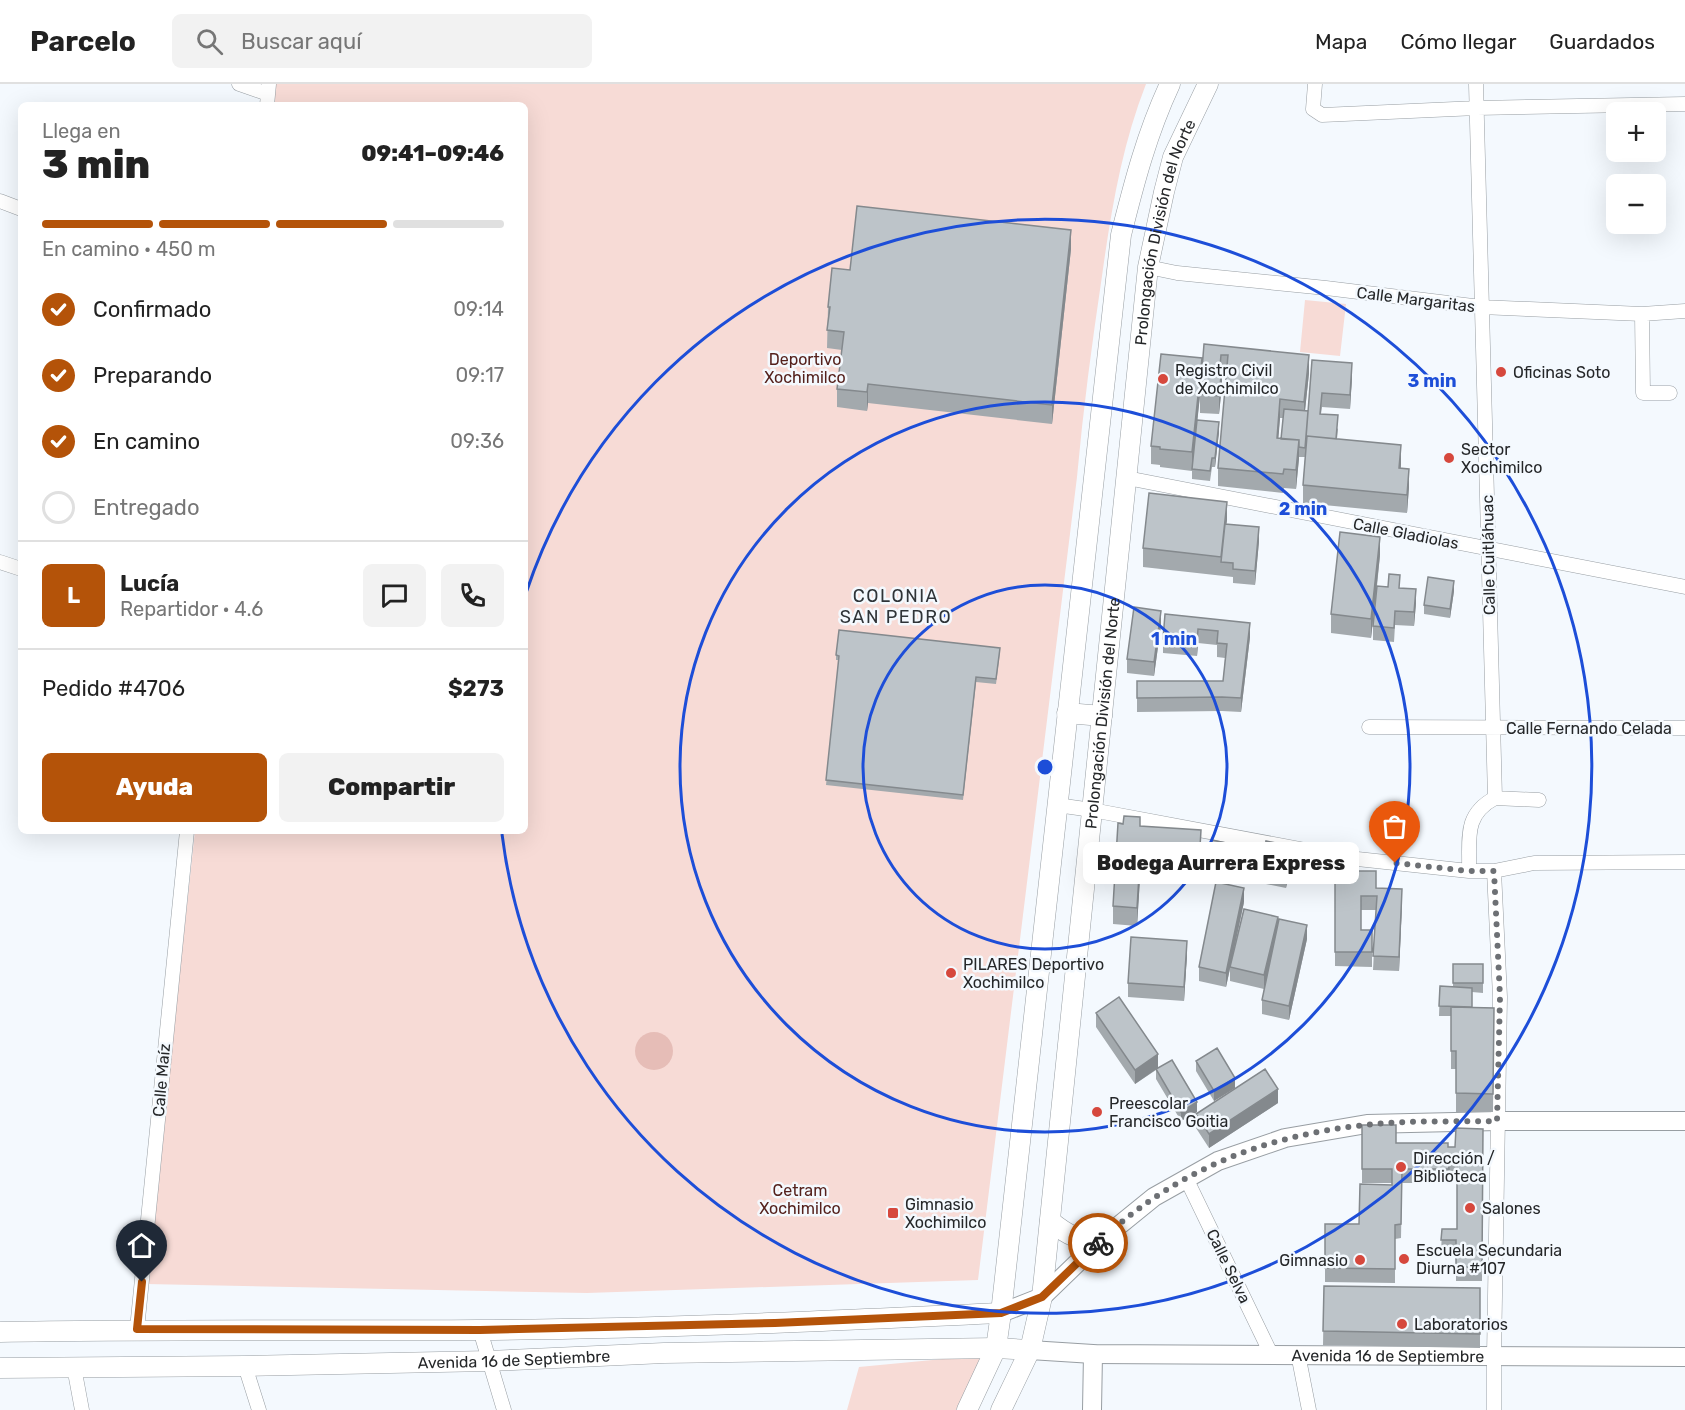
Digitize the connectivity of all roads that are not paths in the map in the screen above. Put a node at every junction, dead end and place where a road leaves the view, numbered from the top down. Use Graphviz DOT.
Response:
graph roads {
  1 [pos="239,84"];
  2 [pos="1170,84"];
  3 [pos="1208,84"];
  4 [pos="1315,84"];
  5 [pos="1476,84"];
  6 [pos="268,94"];
  7 [pos="1685,104"];
  8 [pos="1477,108"];
  9 [pos="0,201"];
  10 [pos="18,207"];
  11 [pos="1148,267"];
  12 [pos="1481,307"];
  13 [pos="1685,311"];
  14 [pos="1642,314"];
  15 [pos="1670,393"];
  16 [pos="1127,478"];
  17 [pos="1487,549"];
  18 [pos="0,562"];
  19 [pos="18,568"];
  20 [pos="1685,587"];
  21 [pos="1066,713"];
  22 [pos="1102,716"];
  23 [pos="1369,727"];
  24 [pos="1493,728"];
  25 [pos="1685,728"];
  26 [pos="1495,798"];
  27 [pos="1539,800"];
  28 [pos="1057,806"];
  29 [pos="1092,810"];
  30 [pos="187,834"];
  31 [pos="1685,862"];
  32 [pos="1469,871"];
  33 [pos="1494,871"];
  34 [pos="1497,1121"];
  35 [pos="1685,1121"];
  36 [pos="1186,1178"];
  37 [pos="1050,1221"];
  38 [pos="1101,1240"];
  39 [pos="1042,1297"];
  40 [pos="1001,1313"];
  41 [pos="775,1323"];
  42 [pos="664,1325"];
  43 [pos="137,1329"];
  44 [pos="480,1330"];
  45 [pos="0,1332"];
  46 [pos="996,1348"];
  47 [pos="1030,1350"];
  48 [pos="773,1351"];
  49 [pos="664,1353"];
  50 [pos="1092,1354"];
  51 [pos="1271,1354"];
  52 [pos="1298,1354"];
  53 [pos="1494,1356"];
  54 [pos="1685,1358"];
  55 [pos="489,1361"];
  56 [pos="245,1366"];
  57 [pos="74,1367"];
  58 [pos="0,1368"];
  59 [pos="82,1410"];
  60 [pos="259,1410"];
  61 [pos="504,1410"];
  62 [pos="967,1410"];
  63 [pos="1001,1410"];
  64 [pos="1092,1410"];
  65 [pos="1309,1410"];
  66 [pos="1494,1410"];
  1 -- 6 [label="street"];
  2 -- 21 [label="main road, Prolongación División del Norte"];
  3 -- 11 [label="main road, Prolongación División del Norte"];
  4 -- 8 [label="street"];
  5 -- 8 [label="street, Calle Cuitláhuac"];
  7 -- 8 [label="street"];
  8 -- 12 [label="street, Calle Cuitláhuac"];
  9 -- 10 [label="street"];
  11 -- 12 [label="street, Calle Margaritas"];
  11 -- 16 [label="main road, Prolongación División del Norte"];
  12 -- 14 [label="street, Calle Margaritas"];
  12 -- 17 [label="street, Calle Cuitláhuac"];
  13 -- 14 [label="street, Calle Margaritas"];
  14 -- 15 [label="street"];
  16 -- 17 [label="street, Calle Gladiolas"];
  16 -- 22 [label="main road, Prolongación División del Norte"];
  17 -- 20 [label="street, Calle Gladiolas"];
  17 -- 24 [label="street, Calle Cuitláhuac"];
  18 -- 19 [label="street"];
  21 -- 22 [label="main road"];
  21 -- 28 [label="main road, Prolongación División del Norte"];
  22 -- 29 [label="main road, Prolongación División del Norte"];
  23 -- 24 [label="street, Calle Fernando Celada"];
  24 -- 25 [label="street, Calle Fernando Celada"];
  24 -- 26 [label="street, Calle Cuitláhuac"];
  26 -- 27 [label="street"];
  26 -- 32 [label="street"];
  28 -- 29 [label="street"];
  28 -- 40 [label="main road, Prolongación División del Norte"];
  29 -- 32 [label="street"];
  29 -- 37 [label="main road, Prolongación División del Norte"];
  30 -- 43 [label="street, Calle Maíz"];
  31 -- 33 [label="street"];
  32 -- 33 [label="street"];
  33 -- 34 [label="street"];
  34 -- 35 [label="street"];
  34 -- 36 [label="street"];
  34 -- 53 [label="street"];
  36 -- 38 [label="street"];
  36 -- 51 [label="street, Calle Selva"];
  37 -- 38 [label="main road"];
  37 -- 39 [label="main road, Prolongación División del Norte"];
  38 -- 39 [label="street"];
  39 -- 40 [label="street"];
  39 -- 47 [label="main road, Prolongación División del Norte"];
  40 -- 41 [label="main road, Avenida 16 de Septiembre"];
  40 -- 46 [label="main road, Prolongación División del Norte"];
  41 -- 42 [label="main road, Avenida 16 de Septiembre"];
  41 -- 48 [label="main road"];
  42 -- 44 [label="main road, Avenida 16 de Septiembre"];
  42 -- 49 [label="main road"];
  43 -- 44 [label="main road, Avenida 16 de Septiembre"];
  43 -- 45 [label="main road, Avenida 16 de Septiembre"];
  44 -- 55 [label="street"];
  46 -- 47 [label="main road, Avenida 16 de Septiembre"];
  46 -- 48 [label="main road, Avenida 16 de Septiembre"];
  46 -- 62 [label="main road, Prolongación División del Norte"];
  47 -- 50 [label="street, Avenida 16 de Septiembre"];
  47 -- 63 [label="main road, Prolongación División del Norte"];
  48 -- 49 [label="main road, Avenida 16 de Septiembre"];
  49 -- 55 [label="main road, Avenida 16 de Septiembre"];
  50 -- 51 [label="street, Avenida 16 de Septiembre"];
  50 -- 64 [label="street"];
  51 -- 52 [label="street, Avenida 16 de Septiembre"];
  52 -- 53 [label="street, Avenida 16 de Septiembre"];
  52 -- 65 [label="street"];
  53 -- 54 [label="street, Avenida 16 de Septiembre"];
  53 -- 66 [label="street"];
  55 -- 56 [label="main road, Avenida 16 de Septiembre"];
  55 -- 61 [label="street"];
  56 -- 57 [label="main road, Avenida 16 de Septiembre"];
  56 -- 60 [label="street"];
  57 -- 58 [label="main road, Avenida 16 de Septiembre"];
  57 -- 59 [label="street"];
}
